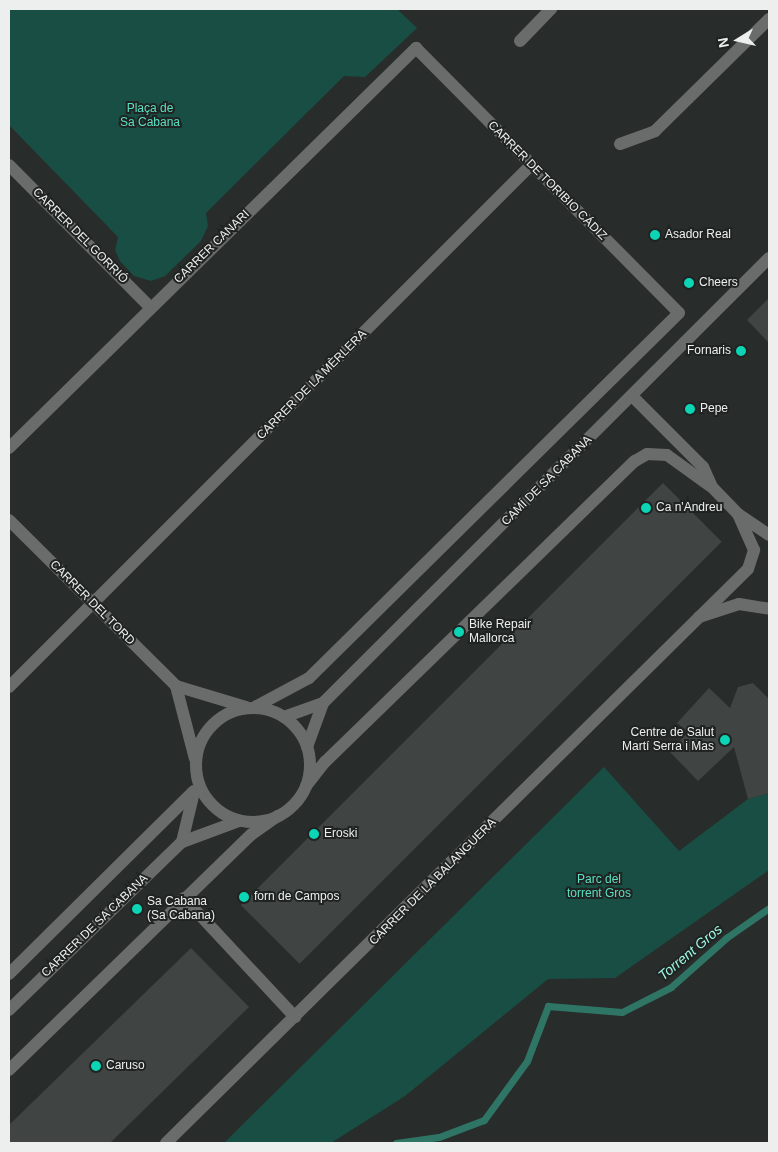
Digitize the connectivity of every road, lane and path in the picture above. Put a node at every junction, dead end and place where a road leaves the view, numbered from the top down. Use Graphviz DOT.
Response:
graph roads {
  1 [pos="552,9"];
  2 [pos="769,19"];
  3 [pos="520,41"];
  4 [pos="416,48"];
  5 [pos="620,144"];
  6 [pos="9,165"];
  7 [pos="531,165"];
  8 [pos="769,258"];
  9 [pos="150,307"];
  10 [pos="632,396"];
  11 [pos="9,448"];
  12 [pos="712,487"];
  13 [pos="738,514"];
  14 [pos="9,520"];
  15 [pos="769,535"];
  16 [pos="93,604"];
  17 [pos="769,609"];
  18 [pos="697,618"];
  19 [pos="176,686"];
  20 [pos="9,687"];
  21 [pos="323,703"];
  22 [pos="250,707"];
  23 [pos="284,716"];
  24 [pos="308,747"];
  25 [pos="195,760"];
  26 [pos="195,785"];
  27 [pos="306,786"];
  28 [pos="278,816"];
  29 [pos="239,821"];
  30 [pos="182,842"];
  31 [pos="184,898"];
  32 [pos="9,974"];
  33 [pos="9,1010"];
  34 [pos="295,1017"];
  35 [pos="9,1070"];
  36 [pos="166,1143"];
  1 -- 3 [label="street"];
  2 -- 5 [label="street"];
  4 -- 7 [label="street, CARRER DE TORIBIO CÁDIZ"];
  4 -- 9 [label="street, CARRER CANARI"];
  6 -- 9 [label="street, CARRER DEL GORRIÓ"];
  7 -- 16 [label="street, CARRER DE LA MÈRLERA"];
  7 -- 22 [label="street, CARRER DE TORIBIO CÁDIZ"];
  8 -- 10 [label="street, CAMÍ DE SA CABANA"];
  9 -- 11 [label="street, CARRER CANARI"];
  10 -- 12 [label="street"];
  10 -- 21 [label="street, CAMÍ DE SA CABANA"];
  12 -- 13 [label="street"];
  12 -- 27 [label="street"];
  13 -- 15 [label="street"];
  13 -- 18 [label="street, CARRER DE LA BALANGUERA"];
  14 -- 16 [label="street, CARRER DEL TORD"];
  16 -- 19 [label="street, CARRER DEL TORD"];
  16 -- 20 [label="street"];
  17 -- 18 [label="street, CARRER DE LA BALANGUERA"];
  18 -- 34 [label="street, CARRER DE LA BALANGUERA"];
  19 -- 22 [label="street, CARRER DEL TORD"];
  19 -- 25 [label="street"];
  21 -- 23 [label="street"];
  21 -- 24 [label="street"];
  22 -- 23 [label="street"];
  22 -- 25 [label="street"];
  23 -- 24 [label="street"];
  24 -- 27 [label="street"];
  25 -- 26 [label="street"];
  26 -- 29 [label="street"];
  26 -- 30 [label="street"];
  26 -- 32 [label="street"];
  27 -- 28 [label="street"];
  28 -- 29 [label="street"];
  28 -- 31 [label="street"];
  29 -- 30 [label="street, CARRER DE SA CABANA"];
  30 -- 33 [label="street, CARRER DE SA CABANA"];
  31 -- 34 [label="street"];
  31 -- 35 [label="street"];
  34 -- 36 [label="street, CARRER DE LA BALANGUERA"];
}
